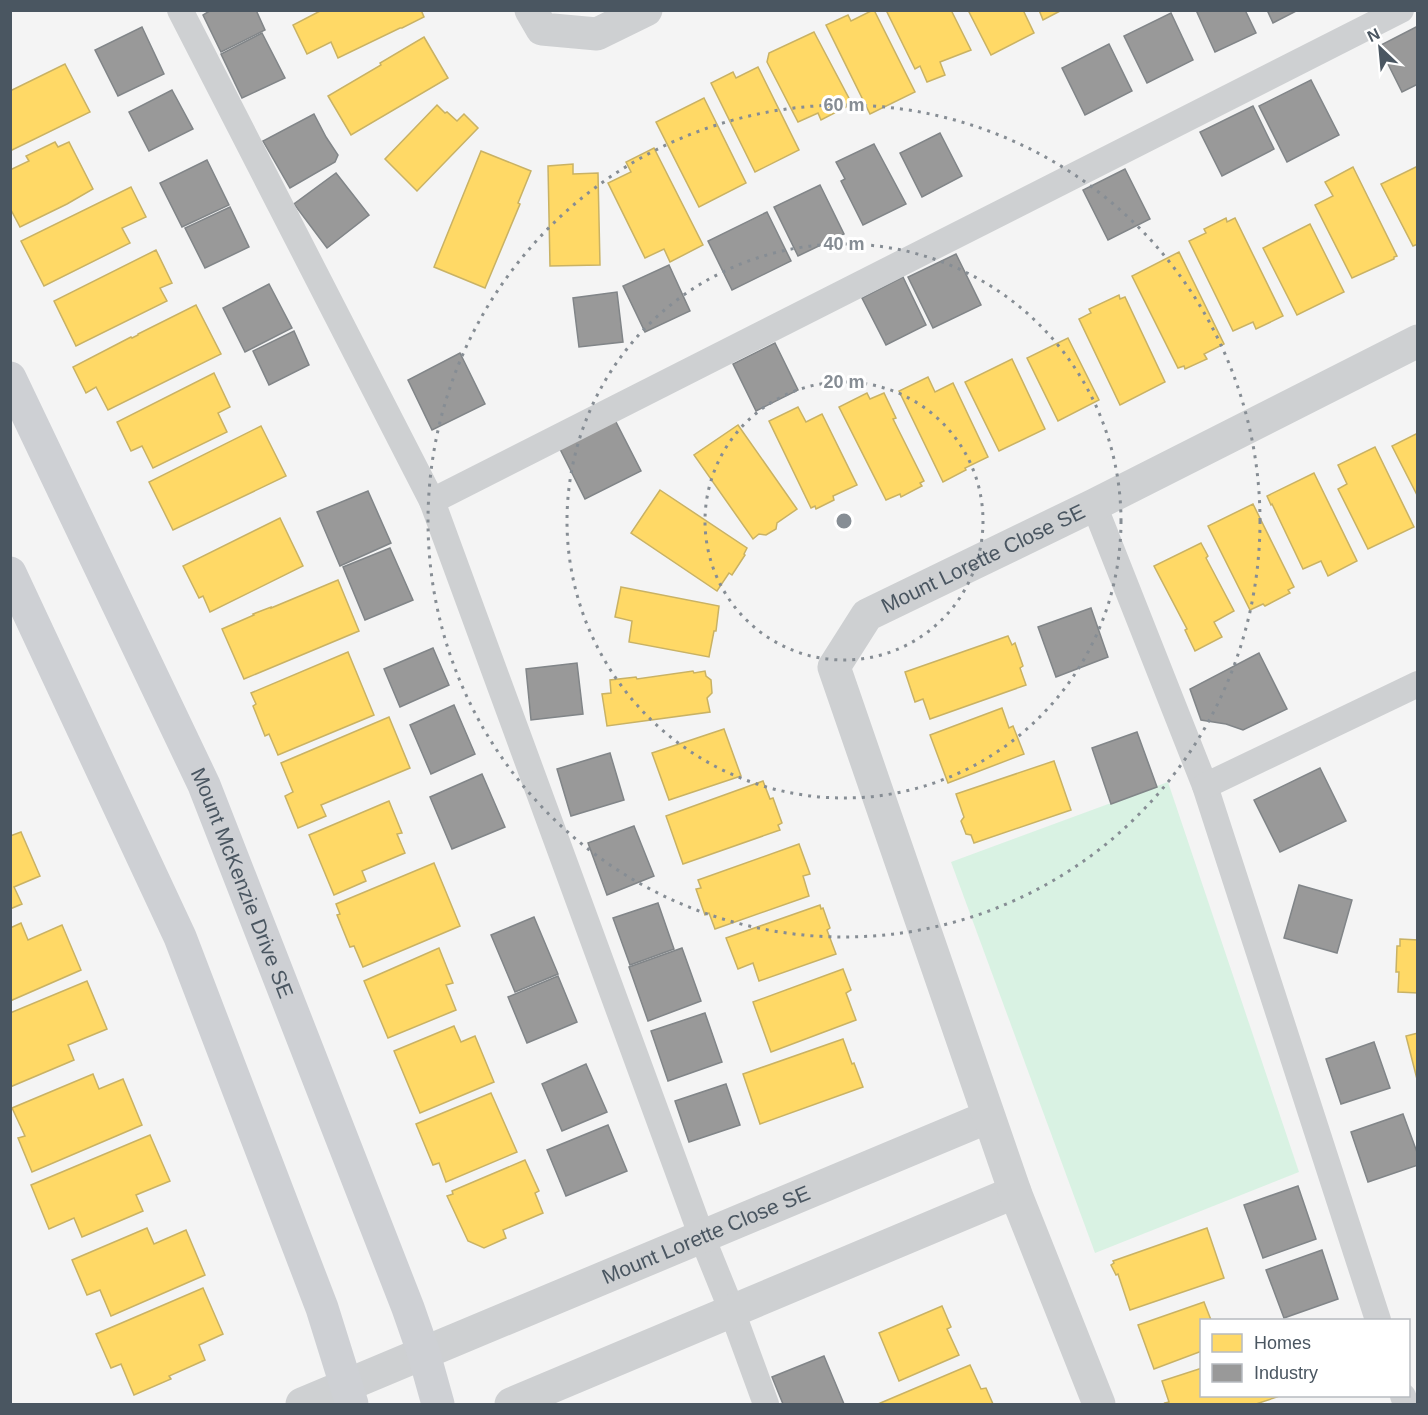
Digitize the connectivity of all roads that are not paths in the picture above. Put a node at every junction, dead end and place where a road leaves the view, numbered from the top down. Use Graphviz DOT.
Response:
graph roads {
  1 [pos="180,10"];
  2 [pos="531,10"];
  3 [pos="646,10"];
  4 [pos="1401,10"];
  5 [pos="1418,341"];
  6 [pos="10,378"];
  7 [pos="432,501"];
  8 [pos="1094,505"];
  9 [pos="10,573"];
  10 [pos="1418,684"];
  11 [pos="1205,786"];
  12 [pos="988,1117"];
  13 [pos="1015,1192"];
  14 [pos="702,1237"];
  15 [pos="732,1311"];
  16 [pos="1378,1319"];
  17 [pos="424,1354"];
  18 [pos="349,1395"];
  19 [pos="302,1404"];
  20 [pos="438,1404"];
  21 [pos="511,1404"];
  22 [pos="766,1404"];
  23 [pos="1099,1404"];
  1 -- 7 [label="lane"];
  2 -- 3 [label="street"];
  4 -- 7 [label="lane"];
  5 -- 8 [label="street, Mount Lorette Close SE"];
  6 -- 17 [label="street, Mount McKenzie Drive SE"];
  7 -- 14 [label="lane"];
  8 -- 11 [label="lane"];
  8 -- 12 [label="street, Mount Lorette Close SE"];
  9 -- 18 [label="street"];
  10 -- 11 [label="lane"];
  11 -- 16 [label="lane"];
  12 -- 13 [label="street, Mount Lorette Close SE"];
  12 -- 14 [label="street, Mount Lorette Close SE"];
  13 -- 15 [label="street"];
  13 -- 23 [label="street, Mount Lorette Close SE"];
  14 -- 15 [label="lane"];
  14 -- 17 [label="street, Mount Lorette Close SE"];
  15 -- 21 [label="street"];
  15 -- 22 [label="lane"];
  17 -- 18 [label="street, Mount Lorette Close SE"];
  17 -- 20 [label="street, Mount McKenzie Drive SE"];
  18 -- 19 [label="street, Mount Lorette Close SE"];
}
